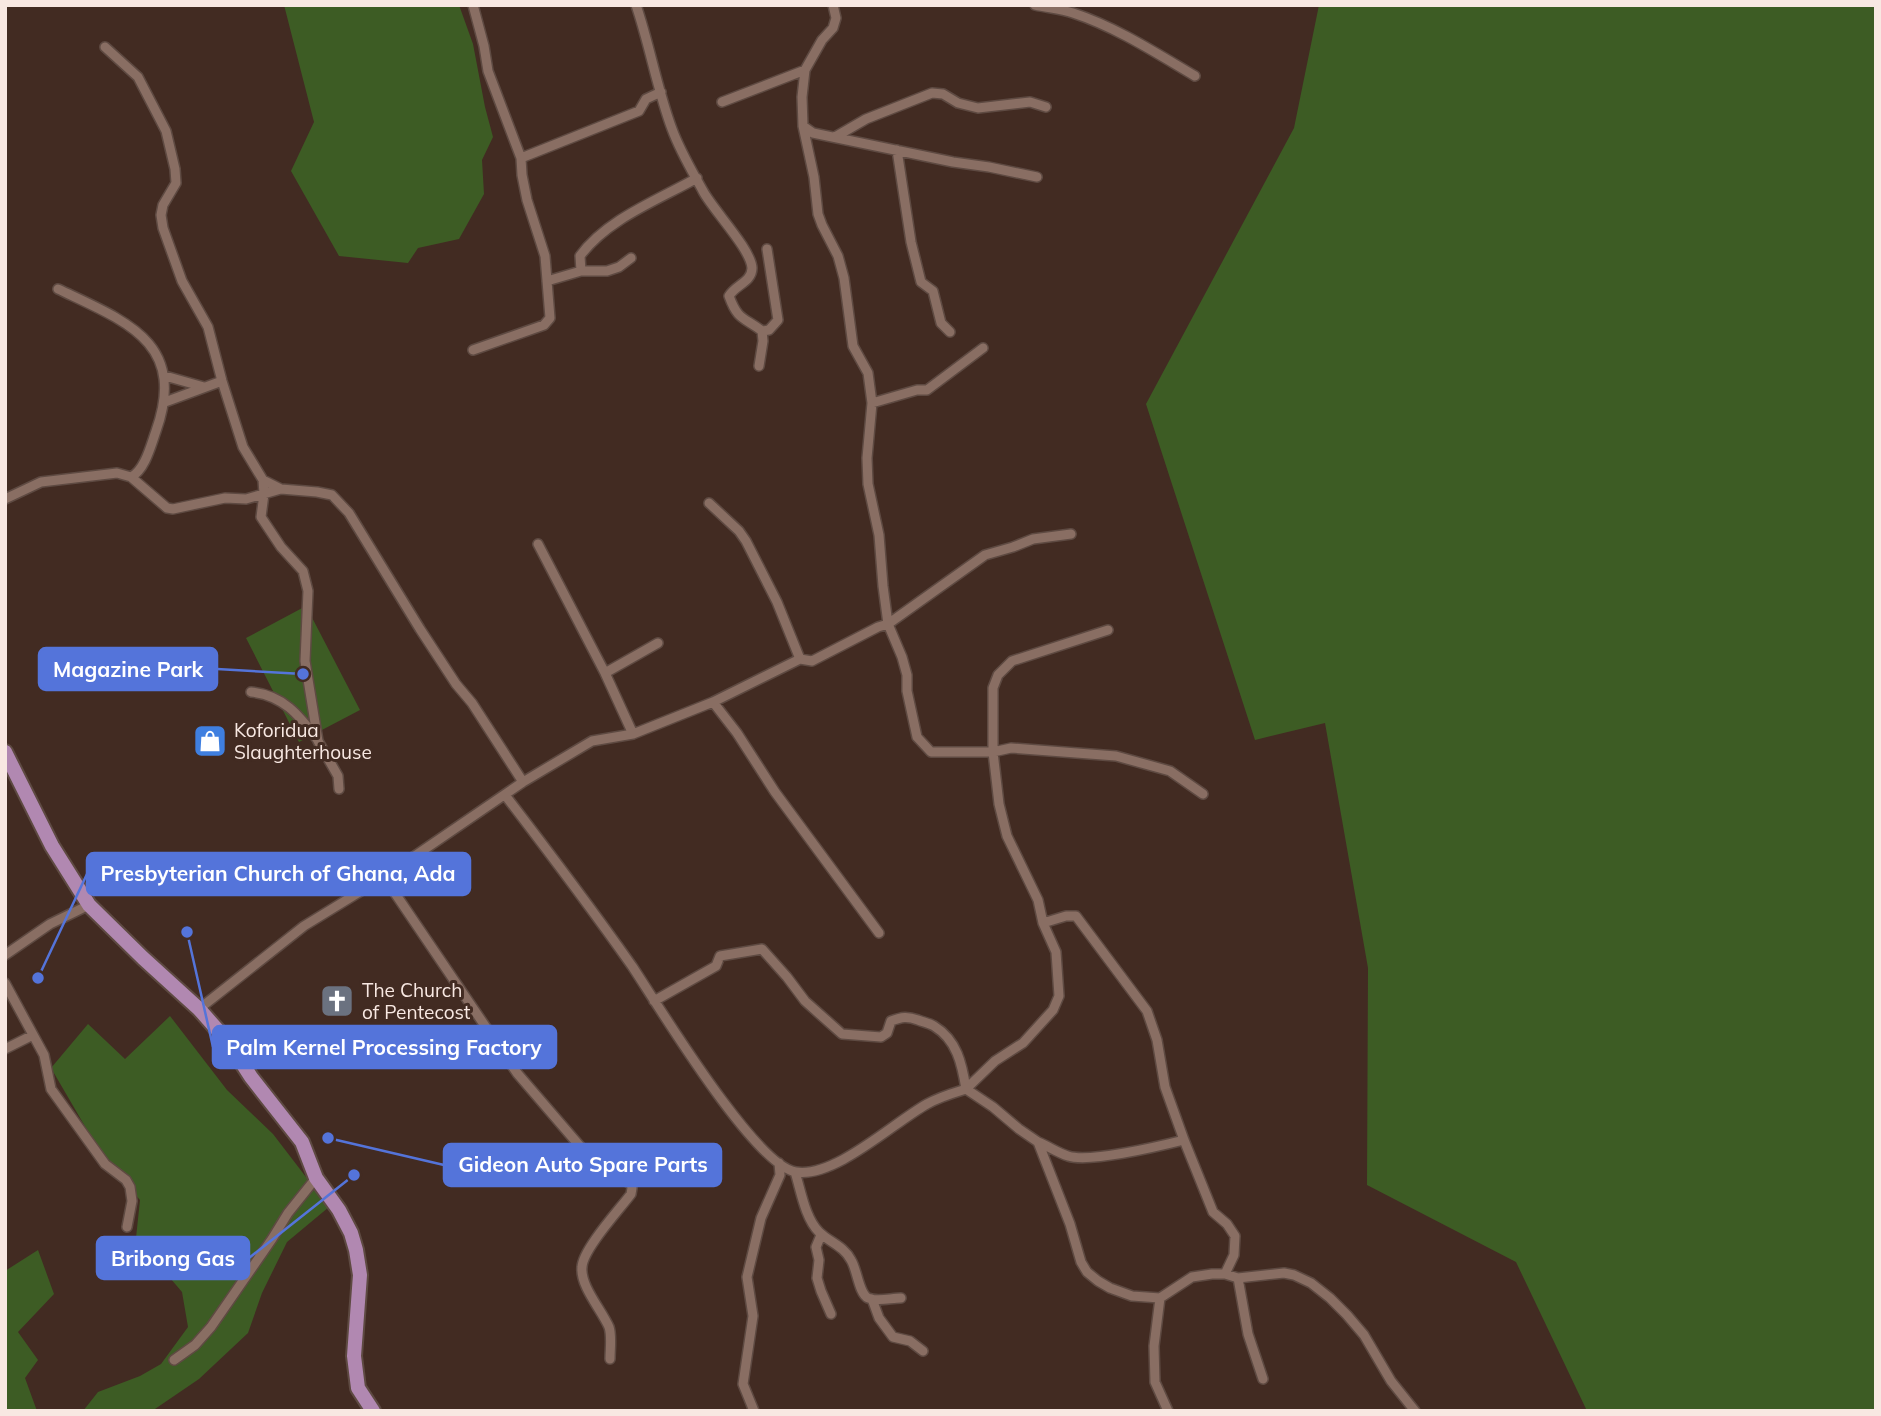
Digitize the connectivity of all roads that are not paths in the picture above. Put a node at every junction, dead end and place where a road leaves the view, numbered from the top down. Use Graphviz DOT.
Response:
graph roads {
  1 [pos="473,5"];
  2 [pos="636,5"];
  3 [pos="833,5"];
  4 [pos="1035,5"];
  5 [pos="105,47"];
  6 [pos="804,70"];
  7 [pos="1195,76"];
  8 [pos="661,92"];
  9 [pos="722,102"];
  10 [pos="1046,107"];
  11 [pos="803,126"];
  12 [pos="813,133"];
  13 [pos="835,137"];
  14 [pos="806,144"];
  15 [pos="897,150"];
  16 [pos="521,158"];
  17 [pos="1037,177"];
  18 [pos="697,178"];
  19 [pos="767,249"];
  20 [pos="631,258"];
  21 [pos="581,271"];
  22 [pos="547,281"];
  23 [pos="58,289"];
  24 [pos="762,331"];
  25 [pos="950,332"];
  26 [pos="983,348"];
  27 [pos="472,350"];
  28 [pos="760,366"];
  29 [pos="165,376"];
  30 [pos="222,381"];
  31 [pos="204,387"];
  32 [pos="164,402"];
  33 [pos="872,403"];
  34 [pos="131,477"];
  35 [pos="263,480"];
  36 [pos="281,489"];
  37 [pos="264,494"];
  38 [pos="5,499"];
  39 [pos="709,503"];
  40 [pos="1071,534"];
  41 [pos="538,544"];
  42 [pos="888,624"];
  43 [pos="1108,630"];
  44 [pos="658,643"];
  45 [pos="800,659"];
  46 [pos="605,673"];
  47 [pos="251,692"];
  48 [pos="713,702"];
  49 [pos="633,734"];
  50 [pos="318,741"];
  51 [pos="5,752"];
  52 [pos="993,752"];
  53 [pos="523,782"];
  54 [pos="339,789"];
  55 [pos="1203,794"];
  56 [pos="505,795"];
  57 [pos="384,877"];
  58 [pos="89,905"];
  59 [pos="1043,923"];
  60 [pos="879,933"];
  61 [pos="5,955"];
  62 [pos="5,983"];
  63 [pos="653,1001"];
  64 [pos="199,1009"];
  65 [pos="33,1035"];
  66 [pos="5,1049"];
  67 [pos="966,1089"];
  68 [pos="1184,1140"];
  69 [pos="1038,1142"];
  70 [pos="779,1163"];
  71 [pos="795,1172"];
  72 [pos="316,1178"];
  73 [pos="127,1227"];
  74 [pos="821,1235"];
  75 [pos="1225,1274"];
  76 [pos="1238,1278"];
  77 [pos="901,1298"];
  78 [pos="1160,1298"];
  79 [pos="872,1299"];
  80 [pos="831,1314"];
  81 [pos="923,1351"];
  82 [pos="610,1359"];
  83 [pos="174,1360"];
  84 [pos="1263,1378"];
  85 [pos="373,1411"];
  86 [pos="754,1411"];
  87 [pos="1168,1411"];
  88 [pos="1415,1411"];
  1 -- 16 [label="street"];
  2 -- 8 [label="street"];
  3 -- 6 [label="street"];
  4 -- 7 [label="street"];
  5 -- 30 [label="street"];
  6 -- 9 [label="street"];
  6 -- 11 [label="street"];
  8 -- 16 [label="street"];
  8 -- 18 [label="street"];
  10 -- 13 [label="street"];
  11 -- 12 [label="street"];
  11 -- 14 [label="street"];
  12 -- 13 [label="street"];
  12 -- 14 [label="street"];
  13 -- 15 [label="street"];
  14 -- 33 [label="street"];
  15 -- 17 [label="street"];
  15 -- 25 [label="street"];
  16 -- 22 [label="street"];
  18 -- 21 [label="street"];
  18 -- 24 [label="street"];
  19 -- 24 [label="street"];
  20 -- 21 [label="street"];
  21 -- 22 [label="street"];
  22 -- 27 [label="street"];
  23 -- 29 [label="street"];
  24 -- 28 [label="street"];
  26 -- 33 [label="street"];
  29 -- 31 [label="street"];
  29 -- 32 [label="street"];
  30 -- 31 [label="street"];
  30 -- 35 [label="street"];
  31 -- 32 [label="street"];
  32 -- 34 [label="street"];
  33 -- 42 [label="street"];
  34 -- 37 [label="street"];
  34 -- 38 [label="street"];
  35 -- 36 [label="street"];
  35 -- 37 [label="street"];
  36 -- 37 [label="street"];
  36 -- 53 [label="street"];
  37 -- 50 [label="street"];
  39 -- 45 [label="street"];
  40 -- 42 [label="street"];
  41 -- 46 [label="street"];
  42 -- 45 [label="street"];
  42 -- 52 [label="street"];
  43 -- 52 [label="street"];
  44 -- 46 [label="street"];
  45 -- 48 [label="street"];
  46 -- 49 [label="street"];
  47 -- 50 [label="street"];
  48 -- 49 [label="street"];
  48 -- 60 [label="street"];
  49 -- 53 [label="street"];
  50 -- 54 [label="street"];
  51 -- 58 [label="main road"];
  52 -- 55 [label="street"];
  52 -- 59 [label="street"];
  53 -- 56 [label="street"];
  56 -- 57 [label="street"];
  56 -- 63 [label="street"];
  57 -- 64 [label="street"];
  57 -- 82 [label="street"];
  58 -- 61 [label="street"];
  58 -- 64 [label="main road"];
  59 -- 67 [label="street"];
  59 -- 68 [label="street"];
  62 -- 65 [label="street"];
  63 -- 67 [label="street"];
  63 -- 70 [label="street"];
  64 -- 72 [label="main road"];
  65 -- 66 [label="street"];
  65 -- 73 [label="street"];
  67 -- 69 [label="street"];
  67 -- 71 [label="street"];
  68 -- 69 [label="street"];
  68 -- 75 [label="street"];
  69 -- 78 [label="street"];
  70 -- 71 [label="street"];
  70 -- 86 [label="street"];
  71 -- 74 [label="street"];
  72 -- 83 [label="street"];
  72 -- 85 [label="main road"];
  74 -- 79 [label="street"];
  74 -- 80 [label="street"];
  75 -- 76 [label="street"];
  75 -- 78 [label="street"];
  76 -- 84 [label="street"];
  76 -- 88 [label="street"];
  77 -- 79 [label="street"];
  78 -- 87 [label="street"];
  79 -- 81 [label="street"];
}
